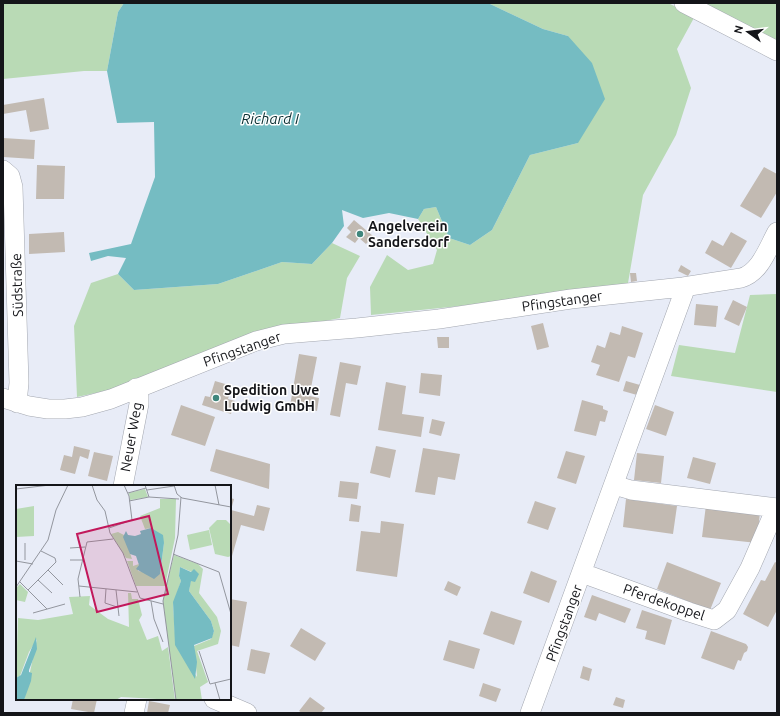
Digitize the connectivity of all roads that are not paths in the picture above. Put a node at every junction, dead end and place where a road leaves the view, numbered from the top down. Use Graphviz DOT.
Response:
graph roads {
  1 [pos="684,3"];
  2 [pos="777,51"];
  3 [pos="3,170"];
  4 [pos="777,232"];
  5 [pos="683,287"];
  6 [pos="136,388"];
  7 [pos="10,400"];
  8 [pos="123,485"];
  9 [pos="614,485"];
  10 [pos="776,508"];
  11 [pos="582,573"];
  12 [pos="137,700"];
  13 [pos="216,700"];
  14 [pos="134,713"];
  15 [pos="247,713"];
  16 [pos="530,713"];
  1 -- 2 [label="street"];
  3 -- 7 [label="street, Südstraße"];
  4 -- 5 [label="street"];
  5 -- 6 [label="street, Pfingstanger"];
  5 -- 9 [label="street, Pfingstanger"];
  6 -- 7 [label="street, Pfingstanger"];
  6 -- 8 [label="street, Neuer Weg"];
  9 -- 10 [label="street, Pferdekoppel"];
  9 -- 11 [label="street, Pfingstanger"];
  10 -- 11 [label="street, Pferdekoppel"];
  11 -- 16 [label="street, Pfingstanger"];
  12 -- 14 [label="street"];
  13 -- 15 [label="street"];
}
